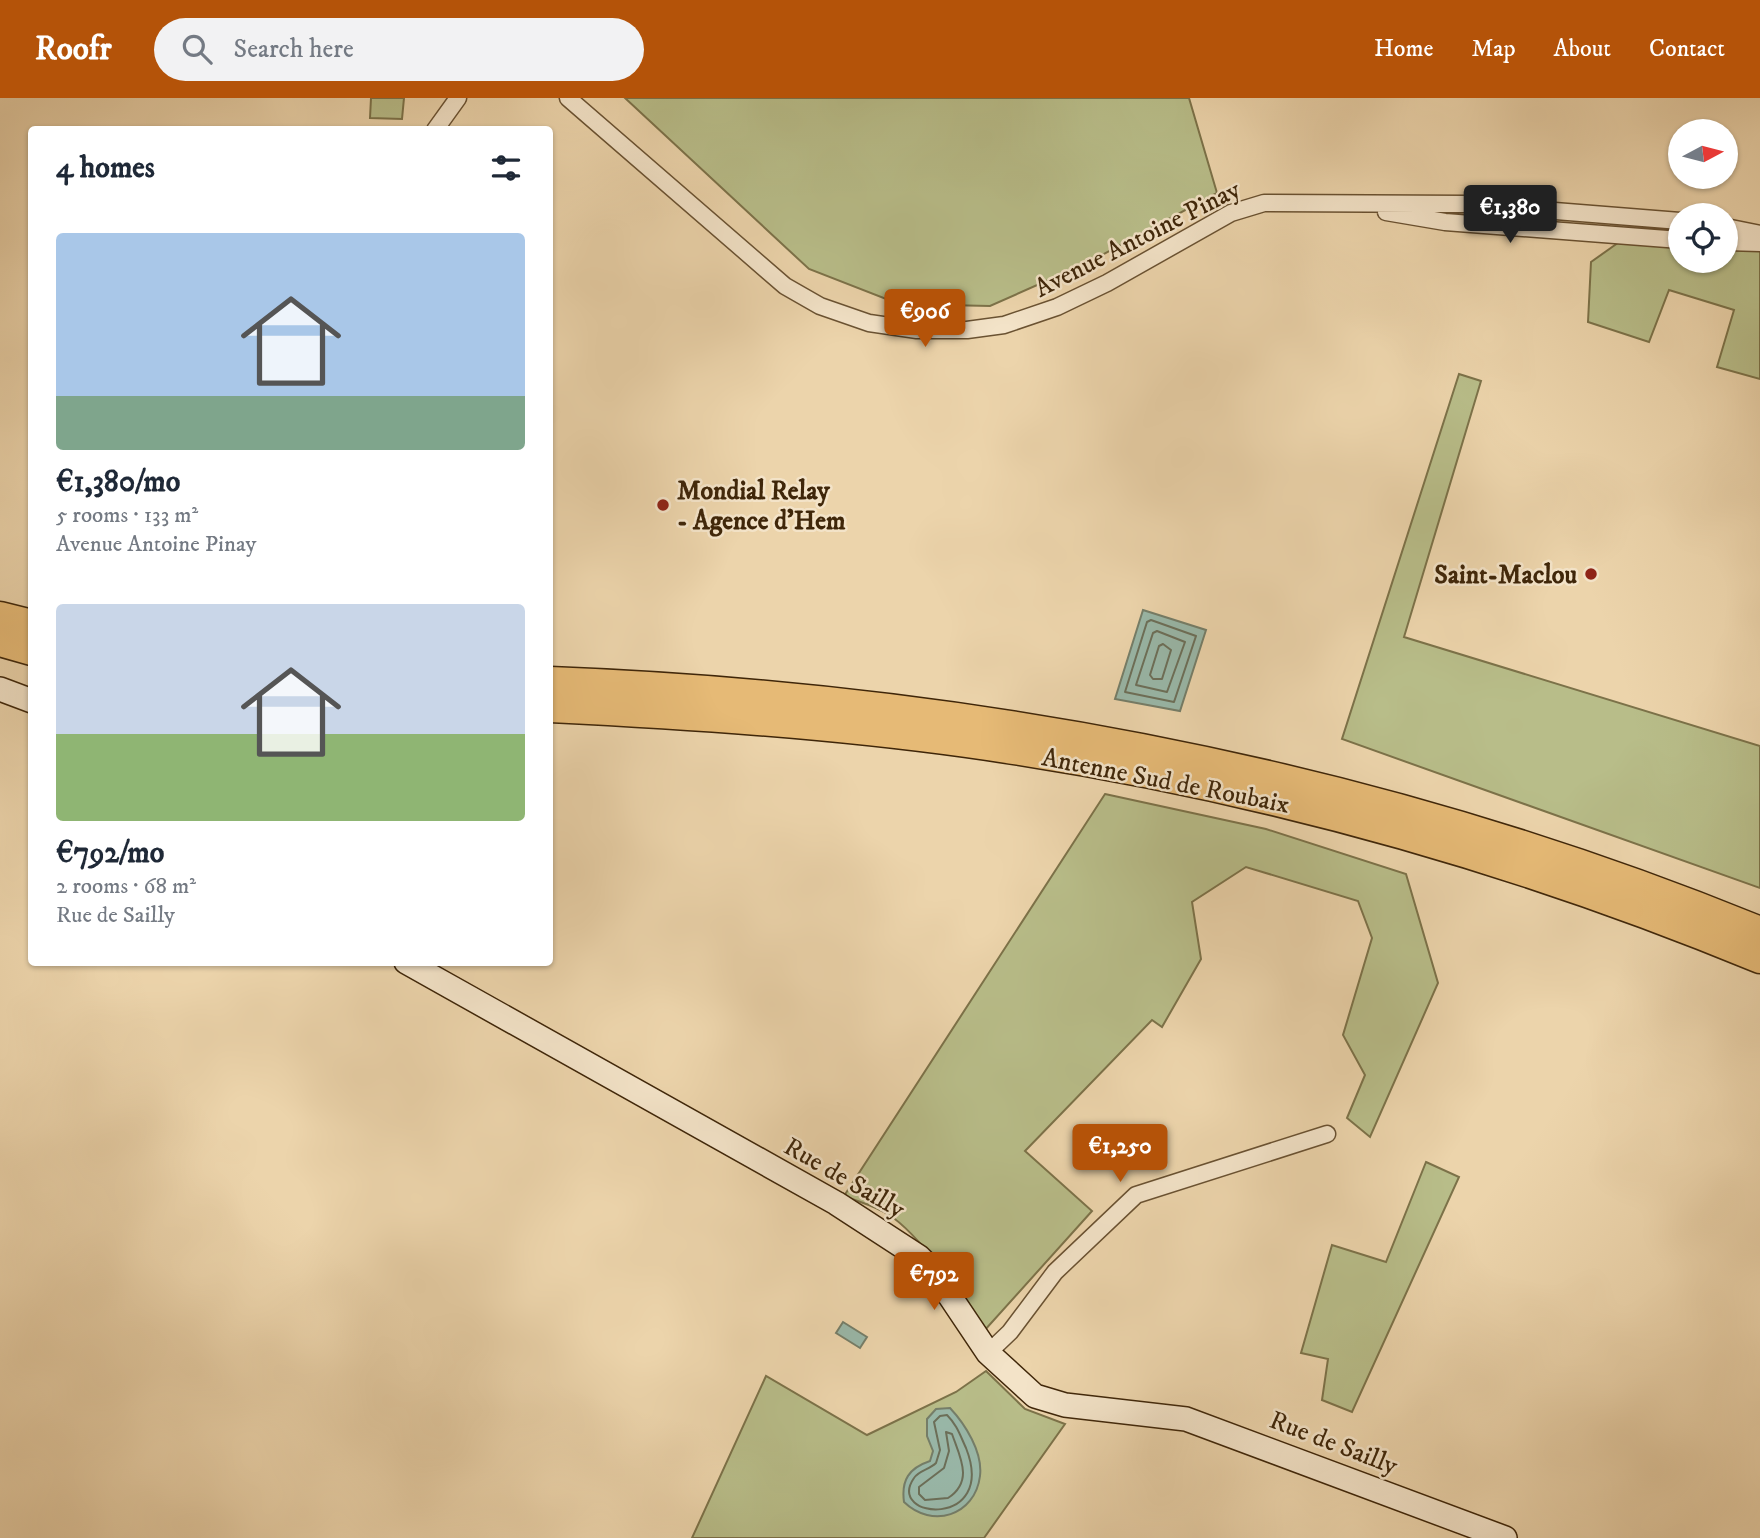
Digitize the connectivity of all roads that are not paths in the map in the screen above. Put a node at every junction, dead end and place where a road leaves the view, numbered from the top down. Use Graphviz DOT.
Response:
graph roads {
  1 [pos="457,98"];
  2 [pos="568,98"];
  3 [pos="438,126"];
  4 [pos="1346,205"];
  5 [pos="1584,214"];
  6 [pos="1668,220"];
  7 [pos="1738,229"];
  8 [pos="1582,232"];
  9 [pos="1760,234"];
  10 [pos="1668,239"];
  11 [pos="1738,242"];
  12 [pos="1760,243"];
  13 [pos="0,617"];
  14 [pos="28,624"];
  15 [pos="0,641"];
  16 [pos="28,649"];
  17 [pos="553,682"];
  18 [pos="0,689"];
  19 [pos="28,700"];
  20 [pos="553,707"];
  21 [pos="1595,870"];
  22 [pos="1760,918"];
  23 [pos="1760,932"];
  24 [pos="1760,958"];
  25 [pos="413,966"];
  26 [pos="1327,1134"];
  27 [pos="988,1353"];
  28 [pos="1505,1538"];
  1 -- 3 [label="street"];
  2 -- 4 [label="street, Avenue Antoine Pinay"];
  4 -- 5 [label="street, Avenue Antoine Pinay"];
  4 -- 8 [label="street, Avenue Antoine Pinay"];
  5 -- 6 [label="street, Avenue Antoine Pinay"];
  5 -- 8 [label="street"];
  7 -- 9 [label="street"];
  8 -- 10 [label="street, Avenue Antoine Pinay"];
  11 -- 12 [label="street"];
  13 -- 14 [label="highway"];
  15 -- 16 [label="highway"];
  17 -- 21 [label="highway, Antenne Sud de Roubaix"];
  18 -- 19 [label="street"];
  20 -- 24 [label="highway, Antenne Sud de Roubaix"];
  21 -- 22 [label="highway"];
  21 -- 23 [label="highway, Antenne Sud de Roubaix"];
  25 -- 27 [label="street, Rue de Sailly"];
  26 -- 27 [label="street"];
  27 -- 28 [label="street, Rue de Sailly"];
}
